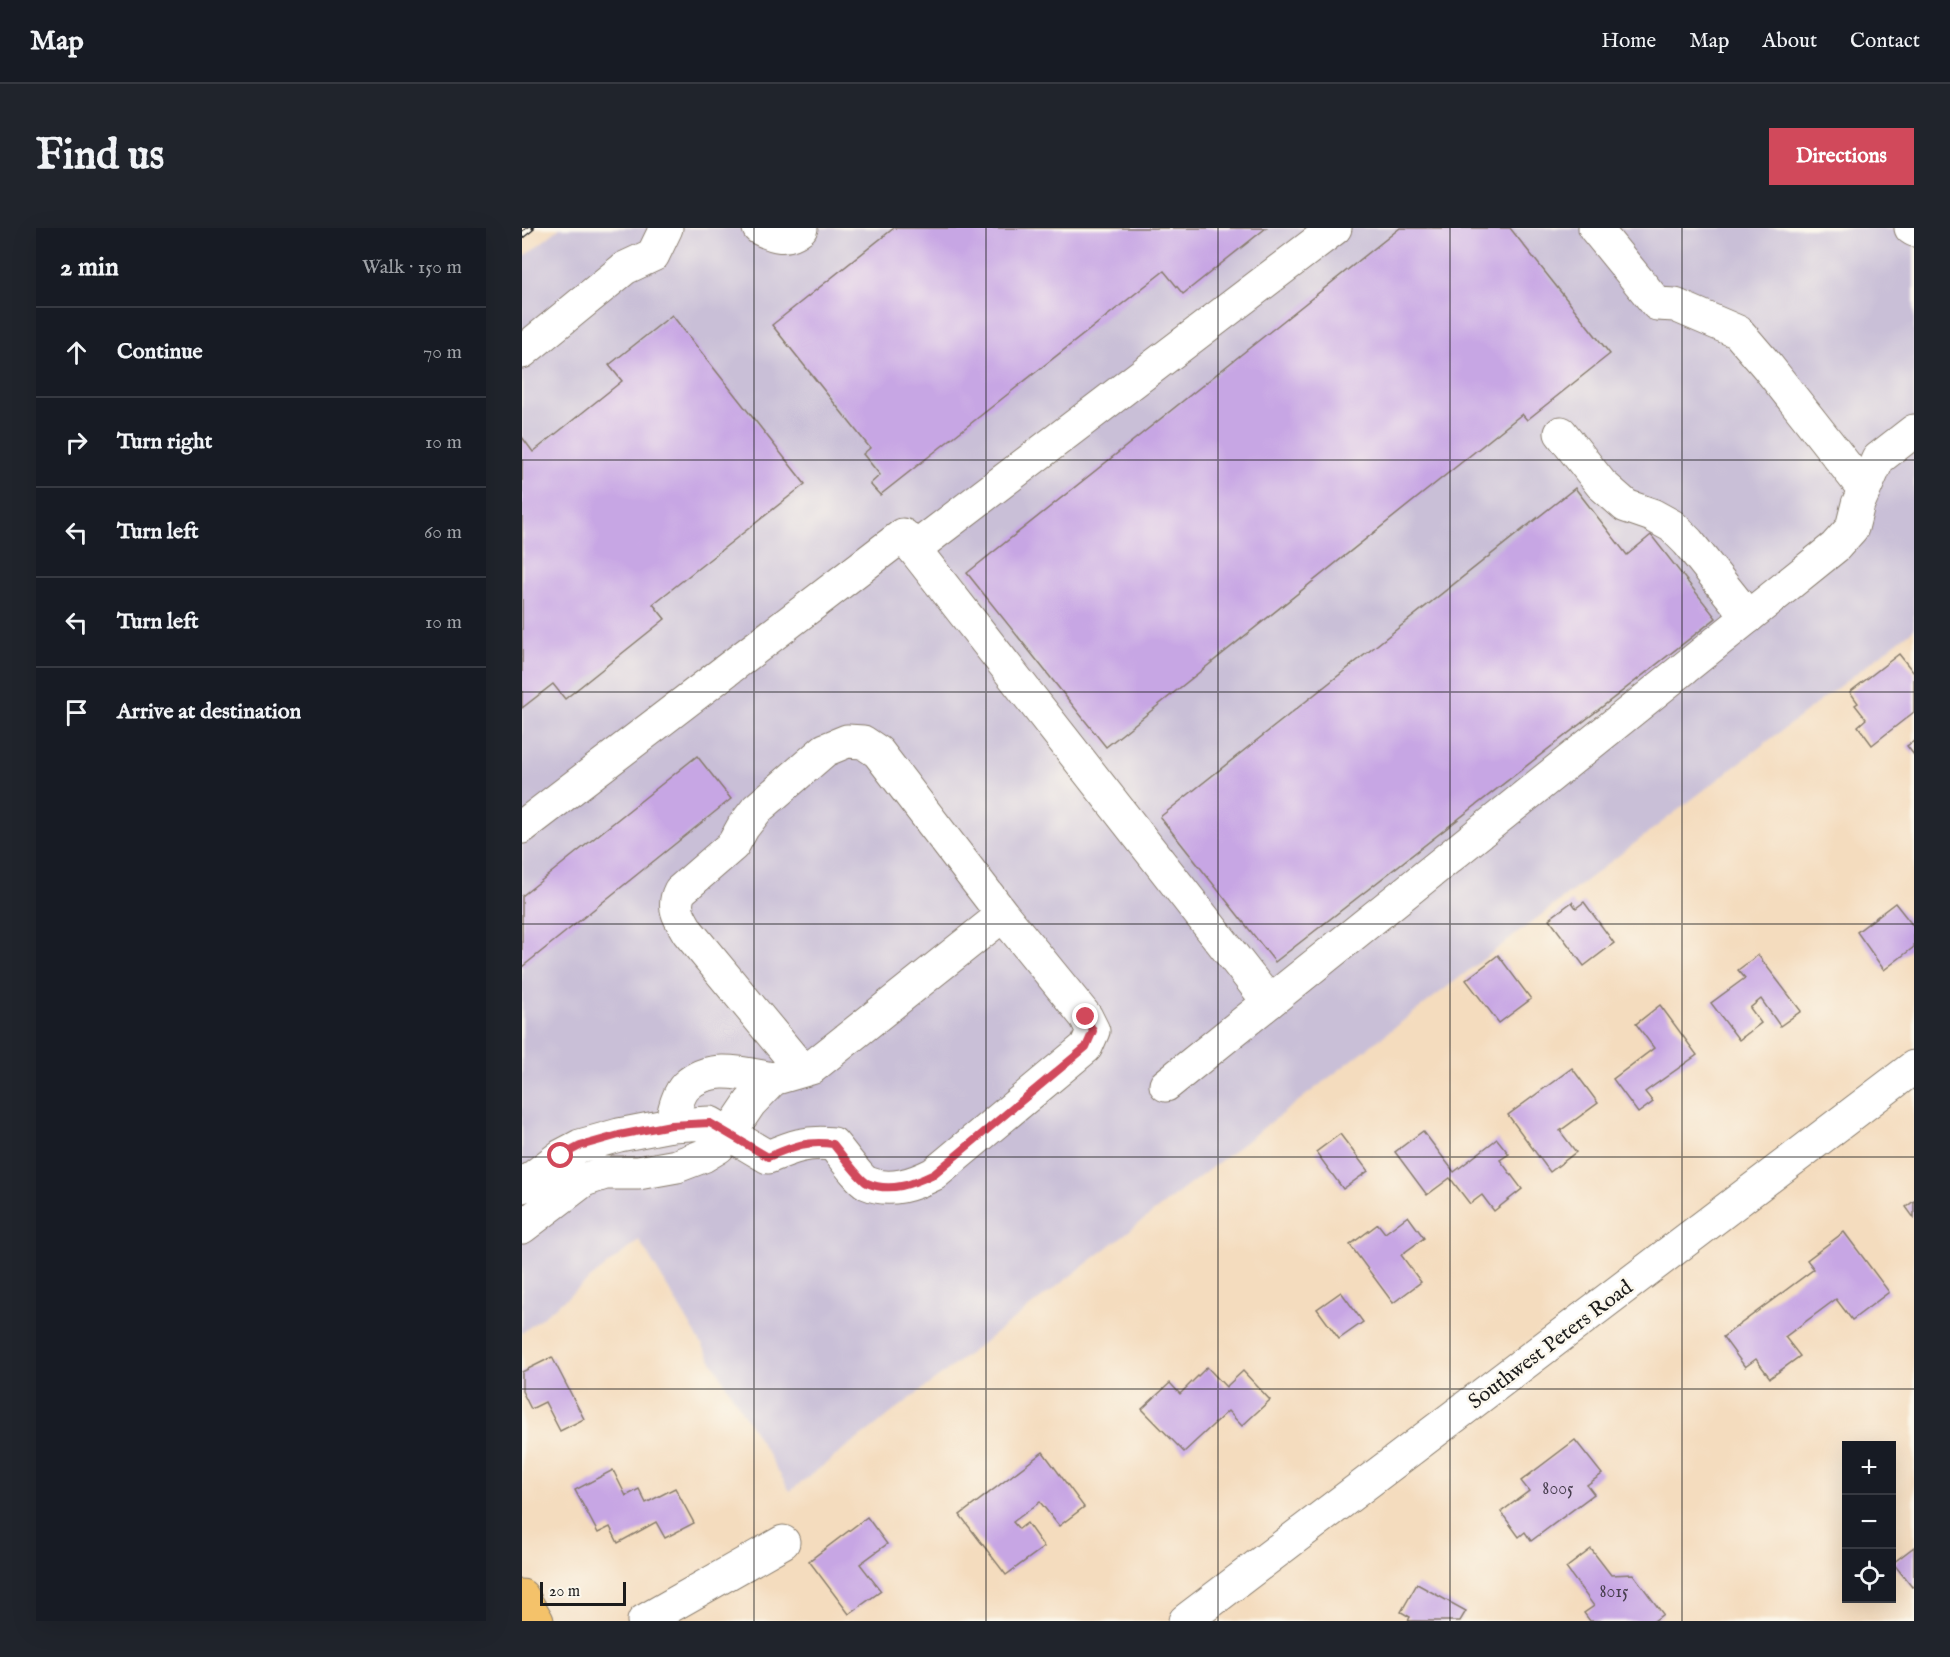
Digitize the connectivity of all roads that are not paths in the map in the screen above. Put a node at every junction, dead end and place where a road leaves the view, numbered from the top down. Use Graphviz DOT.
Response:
graph roads {
  1 [pos="666,228"];
  2 [pos="759,228"];
  3 [pos="801,228"];
  4 [pos="1335,228"];
  5 [pos="1595,228"];
  6 [pos="522,352"];
  7 [pos="1914,431"];
  8 [pos="1561,433"];
  9 [pos="1864,489"];
  10 [pos="914,549"];
  11 [pos="1748,617"];
  12 [pos="522,827"];
  13 [pos="1003,915"];
  14 [pos="1269,1002"];
  15 [pos="1914,1067"];
  16 [pos="787,1074"];
  17 [pos="1166,1085"];
  18 [pos="671,1125"];
  19 [pos="729,1134"];
  20 [pos="522,1185"];
  21 [pos="522,1227"];
  22 [pos="783,1542"];
  23 [pos="522,1596"];
  24 [pos="537,1621"];
  25 [pos="644,1621"];
  26 [pos="1185,1621"];
  1 -- 6 [label="street"];
  2 -- 3 [label="street"];
  4 -- 10 [label="street"];
  5 -- 9 [label="street"];
  7 -- 9 [label="street"];
  8 -- 11 [label="street"];
  9 -- 11 [label="street"];
  10 -- 12 [label="street"];
  10 -- 14 [label="street"];
  11 -- 14 [label="street"];
  13 -- 16 [label="street"];
  13 -- 16 [label="street"];
  13 -- 19 [label="street"];
  14 -- 17 [label="street"];
  15 -- 26 [label="street, Southwest Peters Road"];
  16 -- 18 [label="street"];
  16 -- 19 [label="street"];
  18 -- 19 [label="street"];
  18 -- 20 [label="street"];
  19 -- 21 [label="street"];
  22 -- 25 [label="street"];
  23 -- 24 [label="main road"];
}
